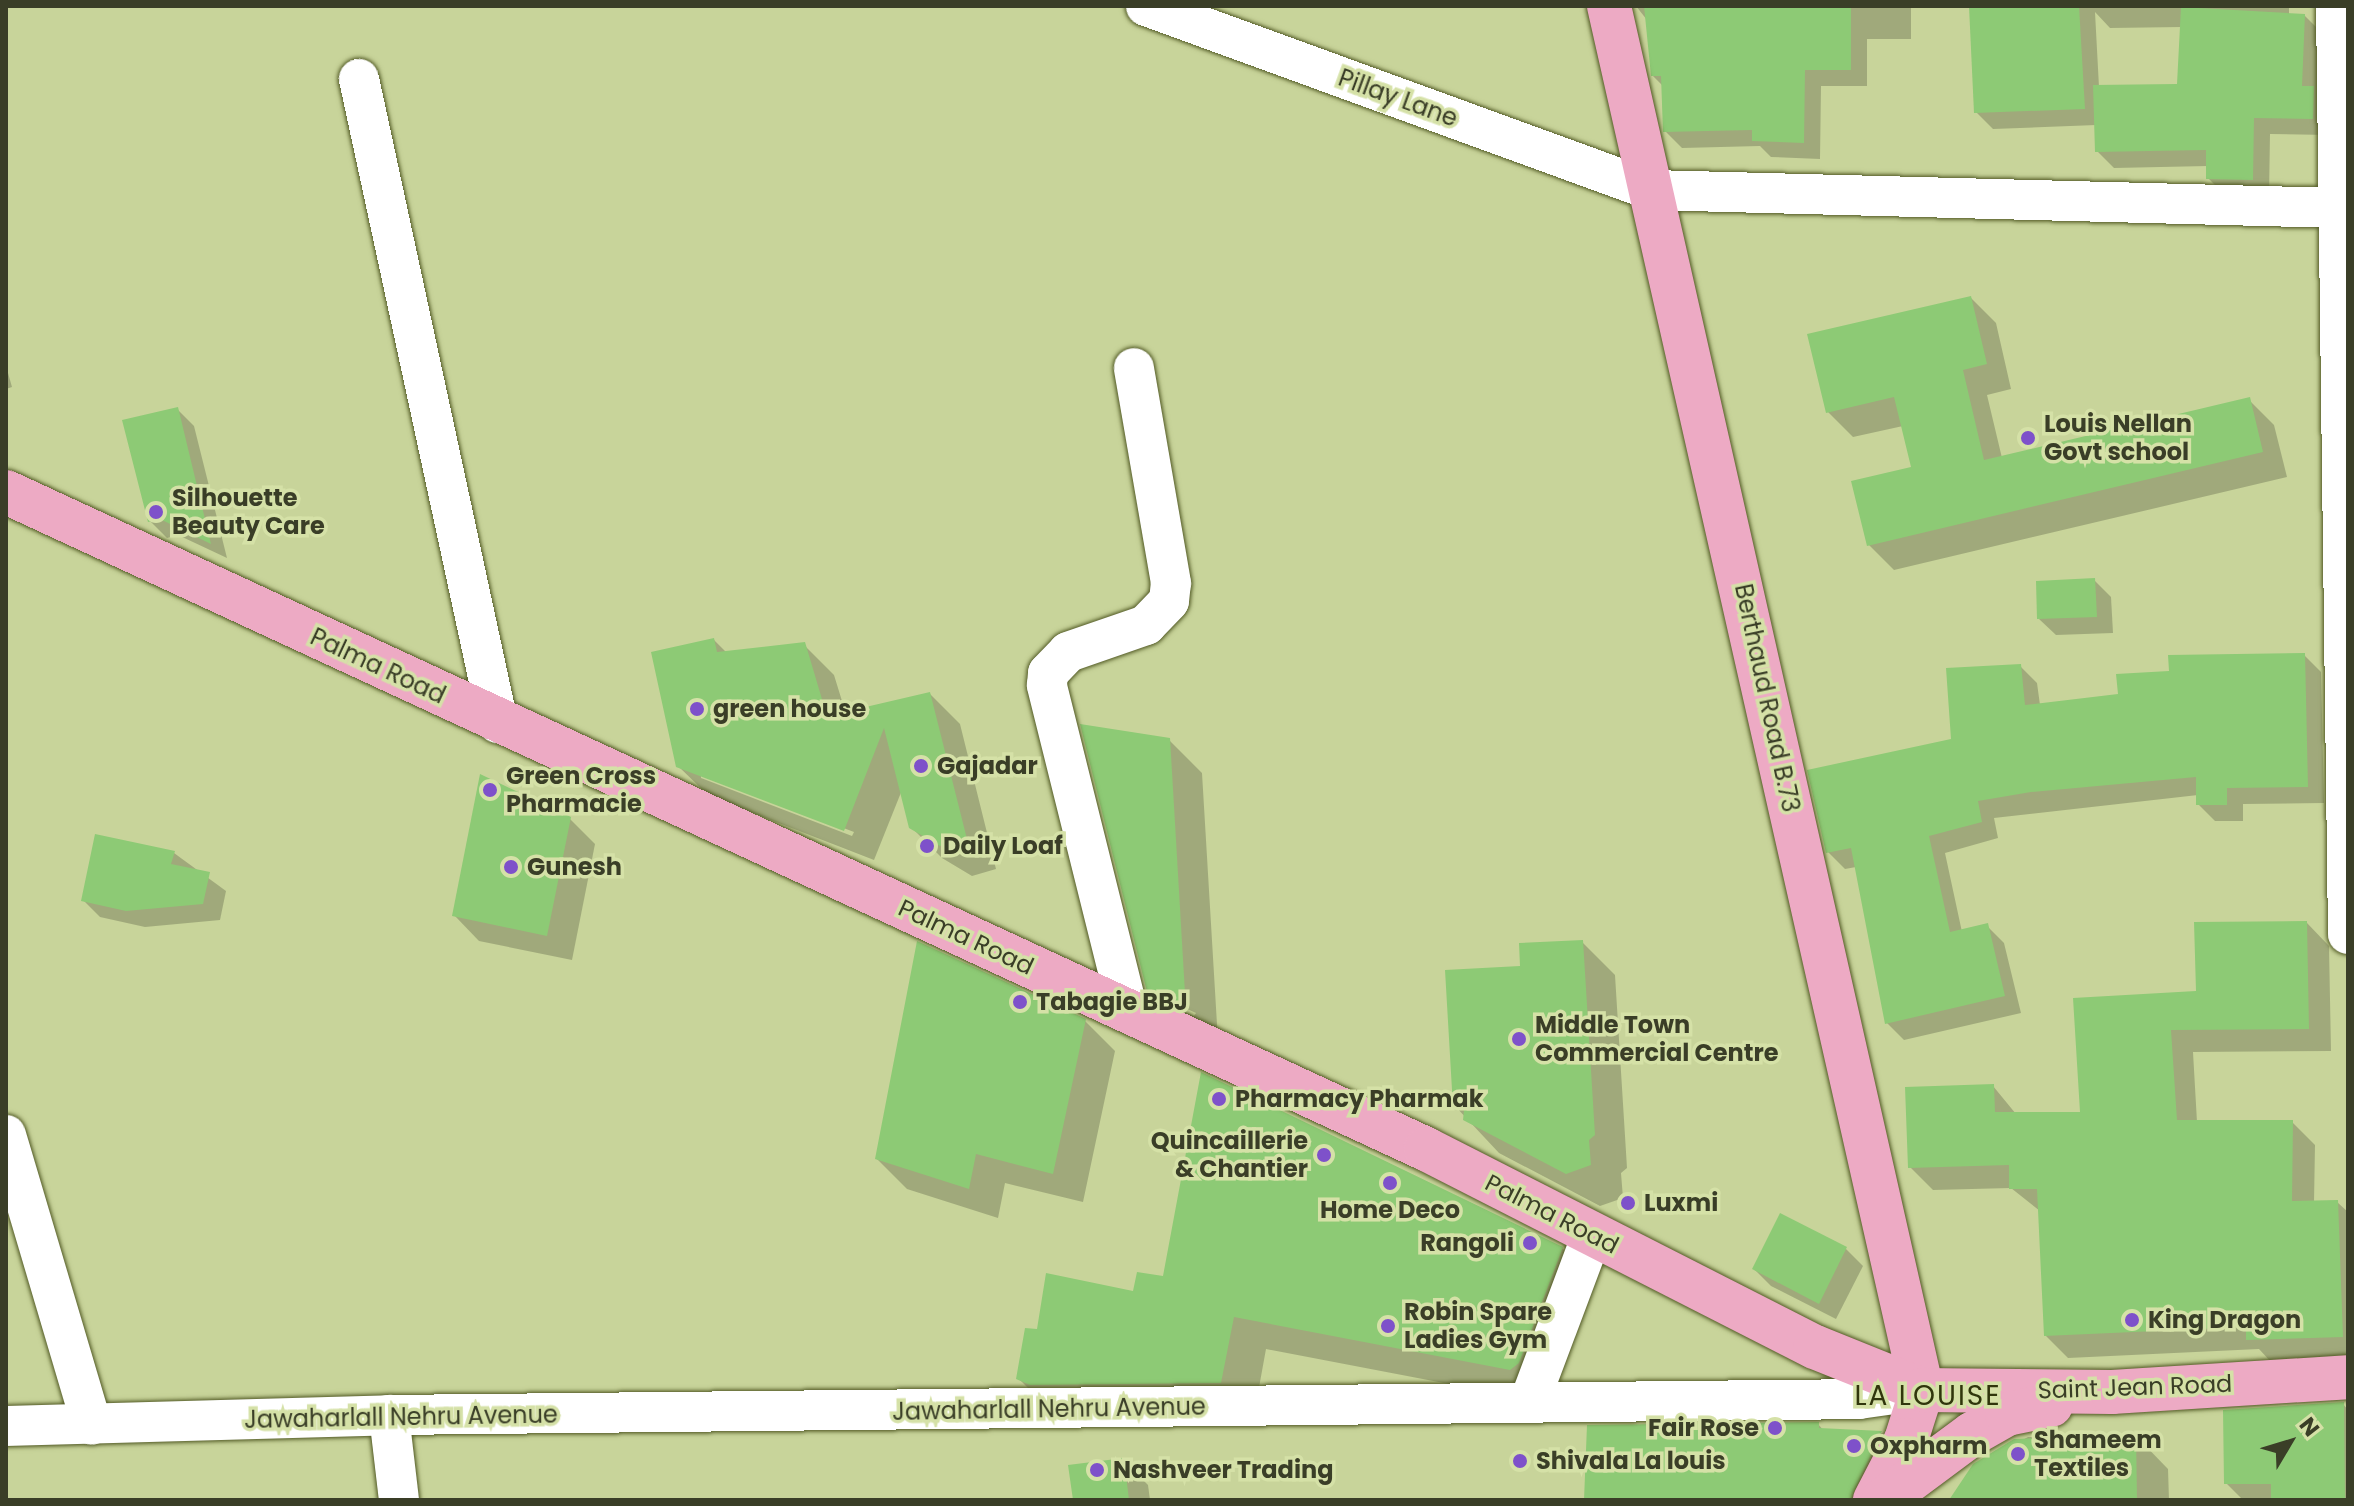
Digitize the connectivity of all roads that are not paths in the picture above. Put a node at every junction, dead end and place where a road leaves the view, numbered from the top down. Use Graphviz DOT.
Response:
graph roads {
  1 [pos="1146,6"];
  2 [pos="1609,6"];
  3 [pos="2336,6"];
  4 [pos="359,79"];
  5 [pos="1651,190"];
  6 [pos="2338,208"];
  7 [pos="1134,368"];
  8 [pos="2344,402"];
  9 [pos="6,492"];
  10 [pos="498,723"];
  11 [pos="2348,934"];
  12 [pos="1128,1011"];
  13 [pos="6,1135"];
  14 [pos="1592,1235"];
  15 [pos="2348,1377"];
  16 [pos="1922,1390"];
  17 [pos="2112,1392"];
  18 [pos="1530,1400"];
  19 [pos="389,1415"];
  20 [pos="92,1425"];
  21 [pos="6,1426"];
  22 [pos="399,1500"];
  23 [pos="1875,1500"];
  24 [pos="1883,1500"];
  1 -- 5 [label="street, Pillay Lane"];
  2 -- 5 [label="main road, Berthaud Road B.73"];
  3 -- 6 [label="street"];
  4 -- 10 [label="street"];
  5 -- 6 [label="street, Pillay Lane"];
  5 -- 16 [label="main road, Berthaud Road B.73"];
  6 -- 8 [label="street"];
  7 -- 12 [label="street"];
  8 -- 11 [label="street"];
  9 -- 10 [label="main road, Palma Road"];
  10 -- 12 [label="main road, Palma Road"];
  12 -- 14 [label="main road, Palma Road"];
  13 -- 20 [label="street"];
  14 -- 16 [label="main road, Palma Road"];
  14 -- 18 [label="street"];
  15 -- 17 [label="main road, Saint Jean Road"];
  16 -- 17 [label="main road, Saint Jean Road"];
  16 -- 18 [label="street, Jawaharlall Nehru Avenue"];
  16 -- 23 [label="main road"];
  17 -- 24 [label="main road"];
  18 -- 19 [label="street, Jawaharlall Nehru Avenue"];
  19 -- 20 [label="street, Jawaharlall Nehru Avenue"];
  19 -- 22 [label="street"];
  20 -- 21 [label="street, Jawaharlall Nehru Avenue"];
}
